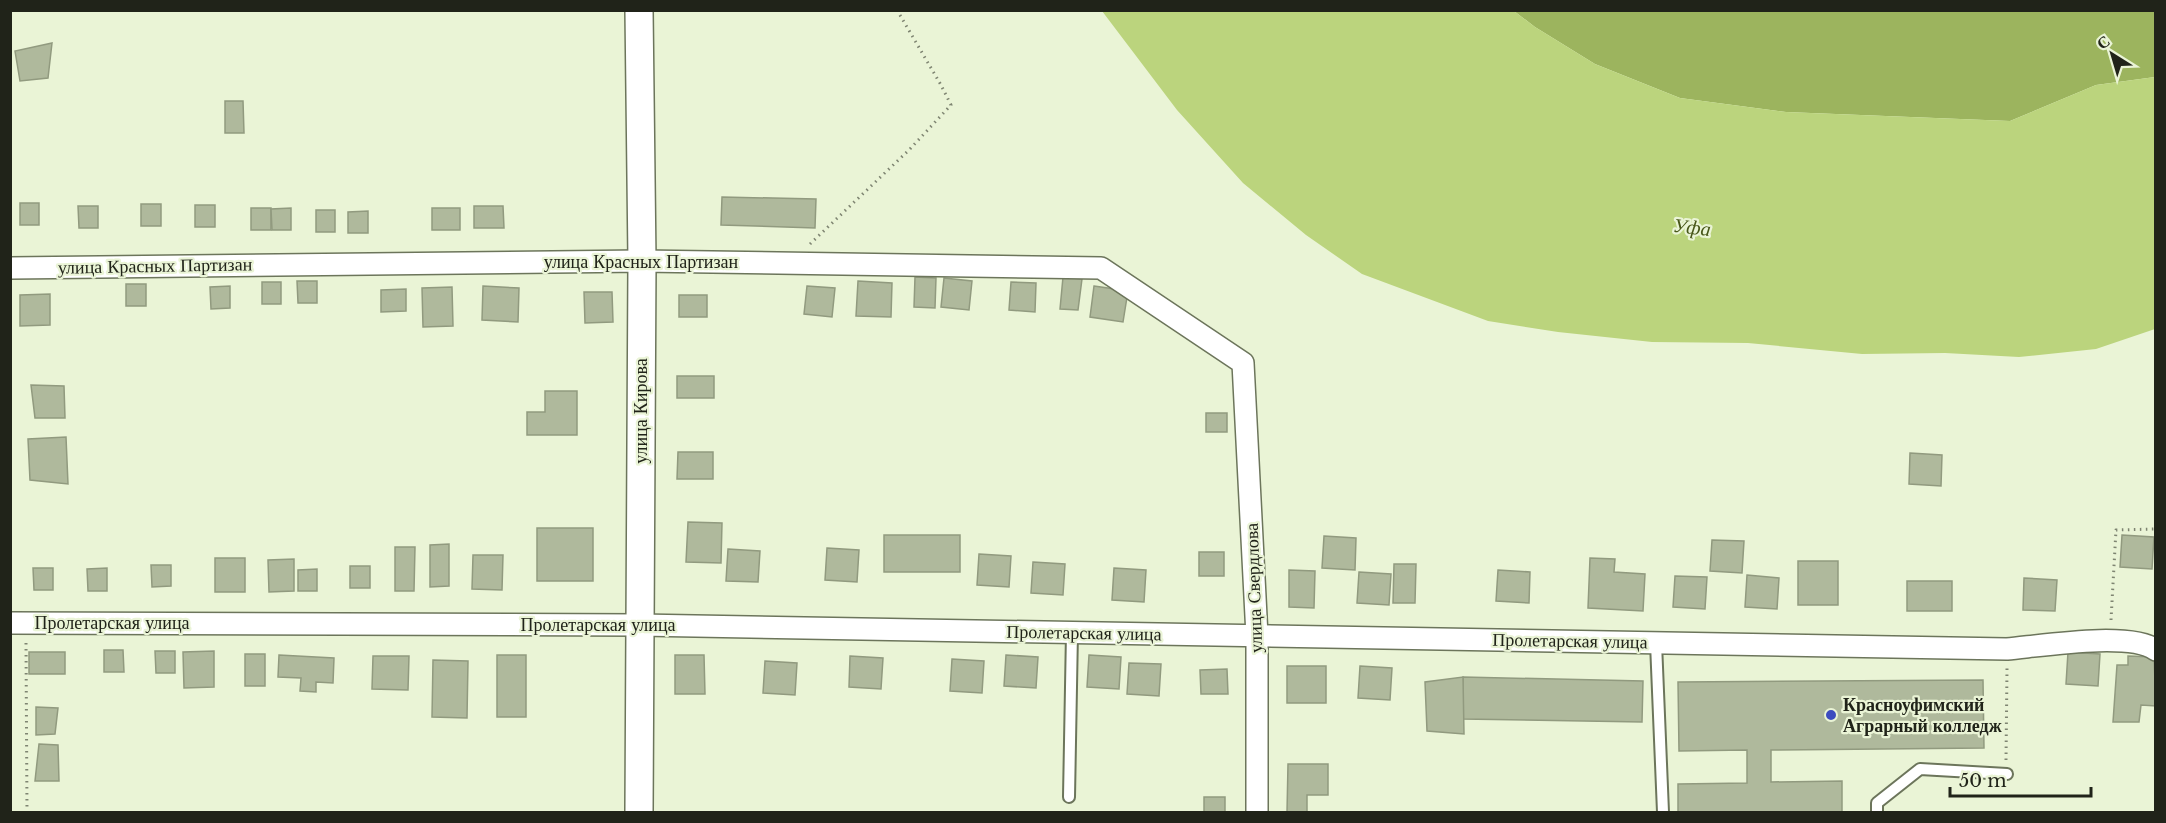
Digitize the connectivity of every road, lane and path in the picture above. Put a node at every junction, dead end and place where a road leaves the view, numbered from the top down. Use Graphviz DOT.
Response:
graph roads {
  1 [pos="639,10"];
  2 [pos="897,10"];
  3 [pos="642,261"];
  4 [pos="788,263"];
  5 [pos="10,267"];
  6 [pos="1243,363"];
  7 [pos="2155,529"];
  8 [pos="18,623"];
  9 [pos="640,625"];
  10 [pos="1072,632"];
  11 [pos="1257,636"];
  12 [pos="2110,640"];
  13 [pos="1656,643"];
  14 [pos="2007,649"];
  15 [pos="2156,650"];
  16 [pos="2007,774"];
  17 [pos="1069,797"];
  18 [pos="1877,808"];
  19 [pos="27,813"];
  20 [pos="639,813"];
  21 [pos="1257,813"];
  22 [pos="1663,813"];
  1 -- 3 [label="street, улица Кирова"];
  2 -- 4 [label="path"];
  3 -- 4 [label="street, улица Красных Партизан"];
  3 -- 5 [label="street, улица Красных Партизан"];
  3 -- 9 [label="street, улица Кирова"];
  4 -- 6 [label="street, улица Красных Партизан"];
  6 -- 11 [label="street, улица Свердлова"];
  7 -- 12 [label="path"];
  8 -- 9 [label="street, Пролетарская улица"];
  8 -- 19 [label="path"];
  9 -- 10 [label="street, Пролетарская улица"];
  9 -- 20 [label="street, улица Кирова"];
  10 -- 11 [label="street, Пролетарская улица"];
  10 -- 17 [label="lane"];
  11 -- 13 [label="street, Пролетарская улица"];
  11 -- 21 [label="street, улица Свердлова"];
  12 -- 14 [label="street, Пролетарская улица"];
  12 -- 15 [label="street, Пролетарская улица"];
  13 -- 14 [label="street, Пролетарская улица"];
  13 -- 22 [label="lane"];
  14 -- 16 [label="path"];
  16 -- 18 [label="lane"];
}
